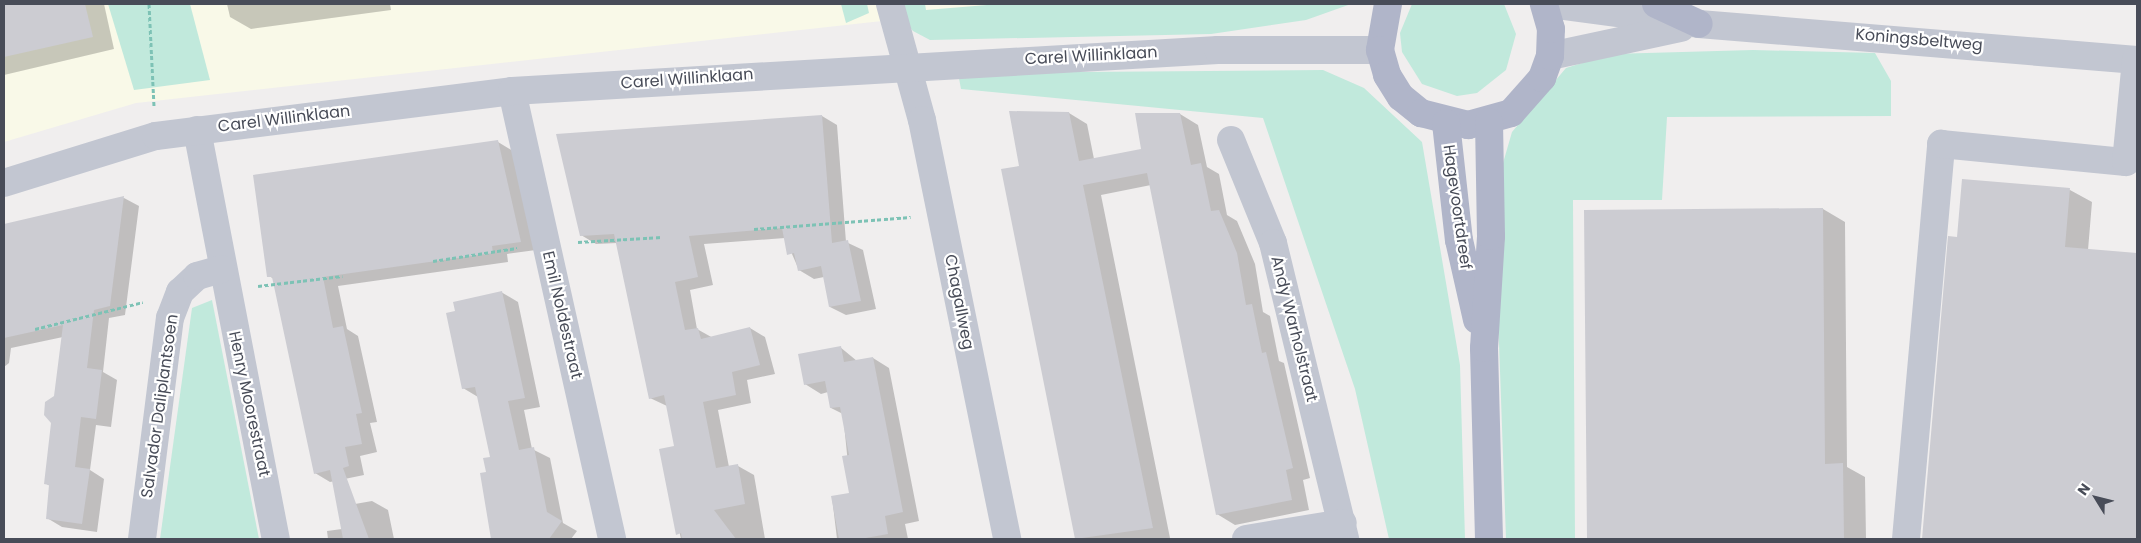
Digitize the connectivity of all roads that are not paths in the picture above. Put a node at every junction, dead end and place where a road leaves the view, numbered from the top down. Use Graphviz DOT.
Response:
graph roads {
  1 [pos="890,4"];
  2 [pos="1388,4"];
  3 [pos="1544,4"];
  4 [pos="1550,4"];
  5 [pos="1656,4"];
  6 [pos="1700,24"];
  7 [pos="1380,50"];
  8 [pos="1550,56"];
  9 [pos="2137,60"];
  10 [pos="908,65"];
  11 [pos="512,91"];
  12 [pos="1489,122"];
  13 [pos="1446,123"];
  14 [pos="197,130"];
  15 [pos="1231,140"];
  16 [pos="4,183"];
  17 [pos="223,280"];
  18 [pos="1484,348"];
  19 [pos="1344,531"];
  20 [pos="142,539"];
  21 [pos="276,539"];
  22 [pos="612,539"];
  23 [pos="1007,539"];
  24 [pos="1246,539"];
  25 [pos="1489,539"];
  26 [pos="1906,539"];
  1 -- 10 [label="street, Chagallweg"];
  2 -- 7 [label="main road"];
  3 -- 8 [label="main road"];
  4 -- 6 [label="street, Koningsbeltweg"];
  5 -- 6 [label="main road"];
  6 -- 8 [label="street, Koningsbeltweg"];
  6 -- 9 [label="street, Koningsbeltweg"];
  7 -- 10 [label="street, Carel Willinklaan"];
  7 -- 13 [label="main road"];
  8 -- 12 [label="main road"];
  9 -- 26 [label="street"];
  10 -- 11 [label="street, Carel Willinklaan"];
  10 -- 23 [label="street, Chagallweg"];
  11 -- 14 [label="street, Carel Willinklaan"];
  11 -- 22 [label="street, Emil Noldestraat"];
  12 -- 13 [label="main road"];
  12 -- 18 [label="main road, Hagevoortdreef"];
  13 -- 18 [label="main road, Hagevoortdreef"];
  14 -- 16 [label="street, Carel Willinklaan"];
  14 -- 17 [label="street, Henry Moorestraat"];
  15 -- 19 [label="street, Andy Warholstraat"];
  17 -- 20 [label="street, Salvador Daliplantsoen"];
  17 -- 21 [label="street, Henry Moorestraat"];
  18 -- 25 [label="main road, Hagevoortdreef"];
  19 -- 24 [label="street, Andy Warholstraat"];
}
